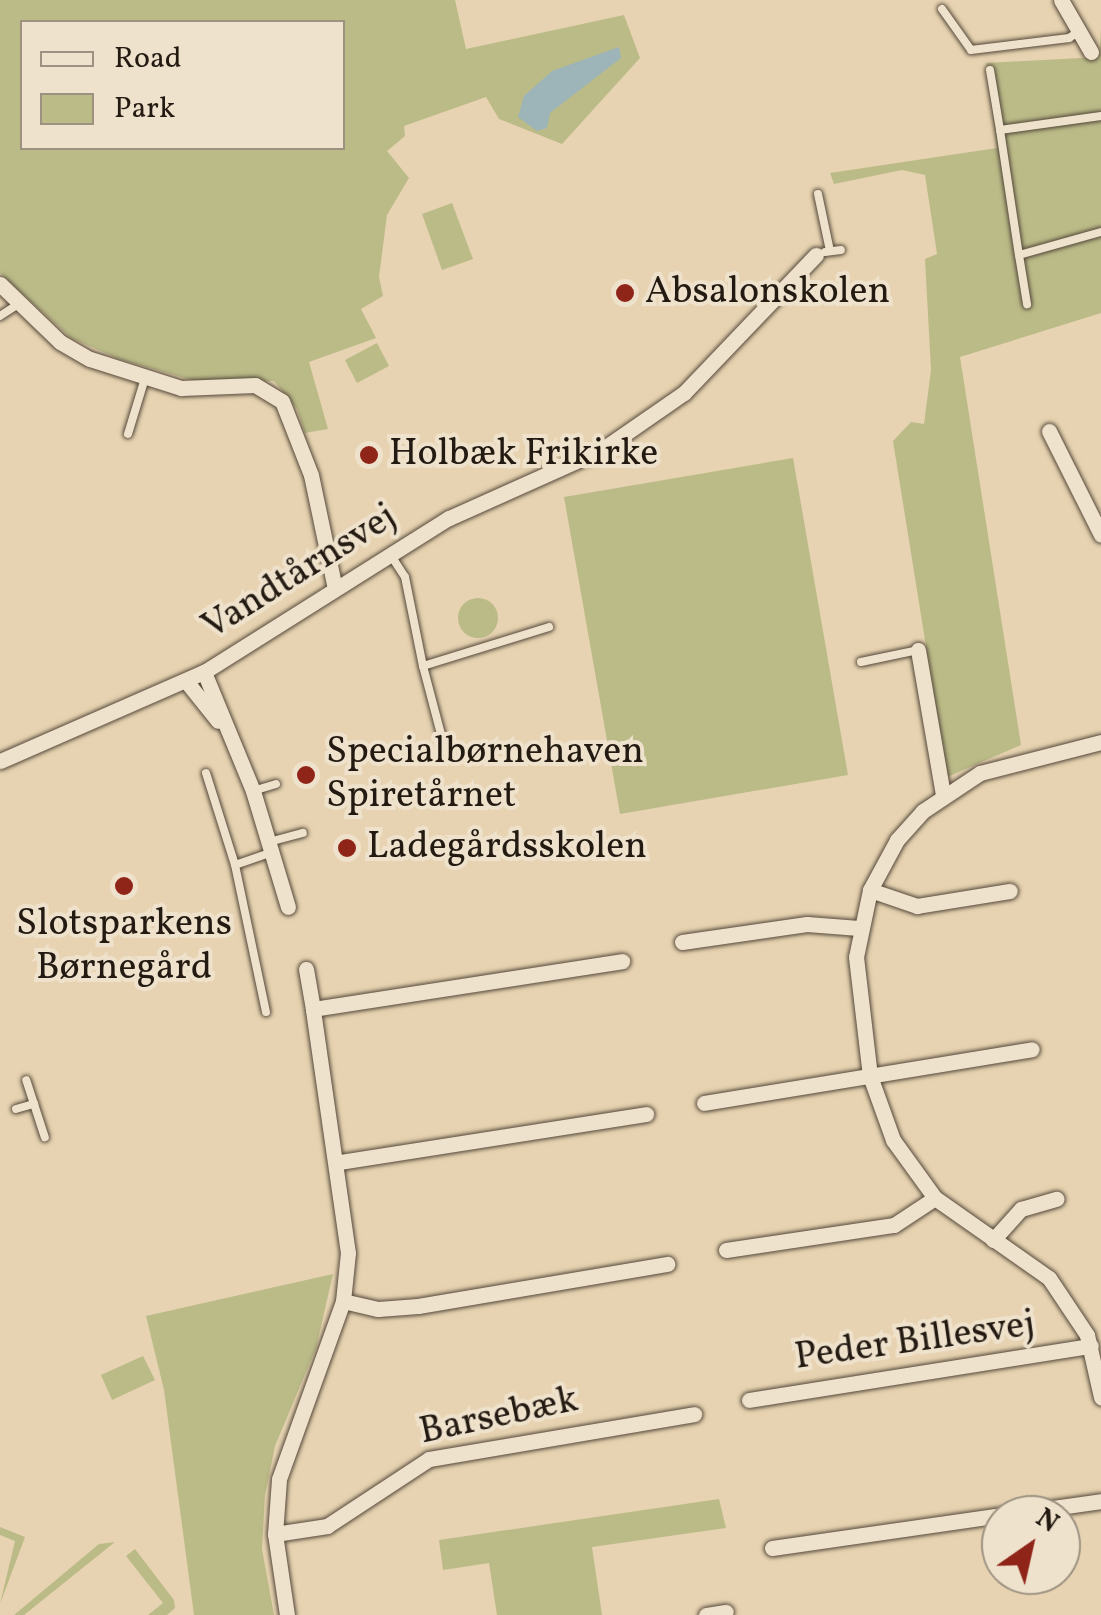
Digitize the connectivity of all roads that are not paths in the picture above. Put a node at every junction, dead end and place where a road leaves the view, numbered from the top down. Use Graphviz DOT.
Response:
graph roads {
  1 [pos="1061,0"];
  2 [pos="942,9"];
  3 [pos="1078,32"];
  4 [pos="1091,52"];
  5 [pos="990,70"];
  6 [pos="1101,116"];
  7 [pos="1000,130"];
  8 [pos="818,194"];
  9 [pos="1101,232"];
  10 [pos="841,250"];
  11 [pos="823,253"];
  12 [pos="1020,255"];
  13 [pos="0,284"];
  14 [pos="20,303"];
  15 [pos="1027,304"];
  16 [pos="0,316"];
  17 [pos="146,378"];
  18 [pos="1049,431"];
  19 [pos="128,434"];
  20 [pos="1101,535"];
  21 [pos="328,544"];
  22 [pos="390,554"];
  23 [pos="353,577"];
  24 [pos="335,589"];
  25 [pos="549,628"];
  26 [pos="918,650"];
  27 [pos="861,662"];
  28 [pos="423,666"];
  29 [pos="204,672"];
  30 [pos="186,681"];
  31 [pos="227,732"];
  32 [pos="441,734"];
  33 [pos="1101,742"];
  34 [pos="0,760"];
  35 [pos="206,772"];
  36 [pos="276,784"];
  37 [pos="253,791"];
  38 [pos="943,795"];
  39 [pos="304,832"];
  40 [pos="270,847"];
  41 [pos="236,865"];
  42 [pos="870,890"];
  43 [pos="1010,891"];
  44 [pos="288,907"];
  45 [pos="859,928"];
  46 [pos="682,942"];
  47 [pos="622,960"];
  48 [pos="306,969"];
  49 [pos="313,1008"];
  50 [pos="266,1012"];
  51 [pos="1032,1049"];
  52 [pos="870,1076"];
  53 [pos="26,1080"];
  54 [pos="704,1103"];
  55 [pos="34,1104"];
  56 [pos="16,1110"];
  57 [pos="646,1114"];
  58 [pos="45,1137"];
  59 [pos="340,1162"];
  60 [pos="935,1198"];
  61 [pos="1057,1199"];
  62 [pos="993,1240"];
  63 [pos="726,1250"];
  64 [pos="668,1264"];
  65 [pos="343,1301"];
  66 [pos="1091,1346"];
  67 [pos="1101,1397"];
  68 [pos="749,1400"];
  69 [pos="694,1414"];
  70 [pos="981,1518"];
  71 [pos="275,1534"];
  72 [pos="772,1548"];
  73 [pos="726,1612"];
  74 [pos="287,1615"];
  75 [pos="706,1615"];
  1 -- 3 [label="street"];
  2 -- 3 [label="lane"];
  3 -- 4 [label="street"];
  5 -- 7 [label="lane"];
  6 -- 7 [label="lane"];
  7 -- 12 [label="lane"];
  8 -- 11 [label="lane"];
  9 -- 12 [label="lane"];
  10 -- 11 [label="lane"];
  11 -- 22 [label="street, Vandtårnsvej"];
  12 -- 15 [label="lane"];
  13 -- 14 [label="street"];
  14 -- 16 [label="lane"];
  14 -- 17 [label="street"];
  17 -- 19 [label="lane"];
  17 -- 21 [label="street"];
  18 -- 20 [label="street"];
  21 -- 23 [label="street"];
  21 -- 24 [label="street"];
  22 -- 23 [label="street, Vandtårnsvej"];
  22 -- 28 [label="lane"];
  23 -- 24 [label="street, Vandtårnsvej"];
  24 -- 29 [label="street, Vandtårnsvej"];
  25 -- 28 [label="lane"];
  26 -- 27 [label="lane"];
  26 -- 38 [label="street"];
  28 -- 32 [label="lane"];
  29 -- 30 [label="street, Vandtårnsvej"];
  29 -- 31 [label="street, Vandtårnsvej"];
  30 -- 31 [label="street, Vandtårnsvej"];
  30 -- 34 [label="street, Vandtårnsvej"];
  31 -- 37 [label="street, Vandtårnsvej"];
  33 -- 38 [label="street, Peder Billesvej"];
  35 -- 41 [label="lane"];
  36 -- 37 [label="lane"];
  37 -- 40 [label="street, Vandtårnsvej"];
  38 -- 42 [label="street, Peder Billesvej"];
  39 -- 40 [label="lane"];
  40 -- 41 [label="lane"];
  40 -- 44 [label="street, Vandtårnsvej"];
  41 -- 50 [label="lane"];
  42 -- 43 [label="street"];
  42 -- 45 [label="street, Peder Billesvej"];
  45 -- 46 [label="street"];
  45 -- 52 [label="street, Peder Billesvej"];
  47 -- 49 [label="street"];
  48 -- 49 [label="street"];
  49 -- 59 [label="street"];
  51 -- 52 [label="street"];
  52 -- 54 [label="street"];
  52 -- 60 [label="street, Peder Billesvej"];
  53 -- 55 [label="lane"];
  55 -- 56 [label="lane"];
  55 -- 58 [label="lane"];
  57 -- 59 [label="street"];
  59 -- 65 [label="street"];
  60 -- 62 [label="street, Peder Billesvej"];
  60 -- 63 [label="street"];
  61 -- 62 [label="street"];
  62 -- 66 [label="street, Peder Billesvej"];
  64 -- 65 [label="street"];
  65 -- 71 [label="street"];
  66 -- 67 [label="street, Peder Billesvej"];
  66 -- 68 [label="street, Peder Billesvej"];
  69 -- 71 [label="street, Barsebæk"];
  70 -- 72 [label="street"];
  71 -- 74 [label="street"];
  73 -- 75 [label="street"];
}
